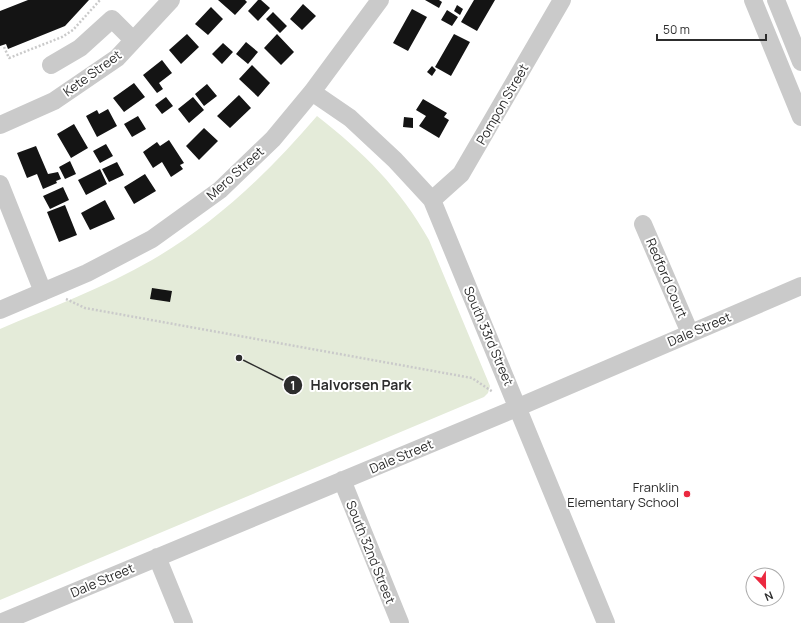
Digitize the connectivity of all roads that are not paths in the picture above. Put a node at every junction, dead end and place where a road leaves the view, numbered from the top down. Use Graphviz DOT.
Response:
graph roads {
  1 [pos="170,0"];
  2 [pos="380,0"];
  3 [pos="562,0"];
  4 [pos="753,0"];
  5 [pos="776,0"];
  6 [pos="133,40"];
  7 [pos="801,62"];
  8 [pos="51,65"];
  9 [pos="801,66"];
  10 [pos="782,72"];
  11 [pos="312,92"];
  12 [pos="801,117"];
  13 [pos="0,125"];
  14 [pos="0,184"];
  15 [pos="432,200"];
  16 [pos="643,224"];
  17 [pos="801,286"];
  18 [pos="43,292"];
  19 [pos="0,310"];
  20 [pos="690,333"];
  21 [pos="518,407"];
  22 [pos="342,480"];
  23 [pos="157,557"];
  24 [pos="0,623"];
  25 [pos="184,623"];
  26 [pos="400,623"];
  27 [pos="606,623"];
  1 -- 6 [label="street, Kete Street"];
  2 -- 11 [label="street, Mero Street"];
  3 -- 15 [label="street, Pompon Street"];
  4 -- 10 [label="street"];
  5 -- 7 [label="street"];
  6 -- 8 [label="street"];
  6 -- 13 [label="street, Kete Street"];
  9 -- 10 [label="street"];
  10 -- 12 [label="street"];
  11 -- 15 [label="street, South 33rd Street"];
  11 -- 18 [label="street, Mero Street"];
  14 -- 18 [label="street"];
  15 -- 21 [label="street, South 33rd Street"];
  16 -- 20 [label="street, Redford Court"];
  17 -- 20 [label="street, Dale Street"];
  18 -- 19 [label="street, Mero Street"];
  20 -- 21 [label="street, Dale Street"];
  21 -- 22 [label="street, Dale Street"];
  21 -- 27 [label="street, South 33rd Street"];
  22 -- 23 [label="street, Dale Street"];
  22 -- 26 [label="street, South 32nd Street"];
  23 -- 24 [label="street, Dale Street"];
  23 -- 25 [label="street"];
}
